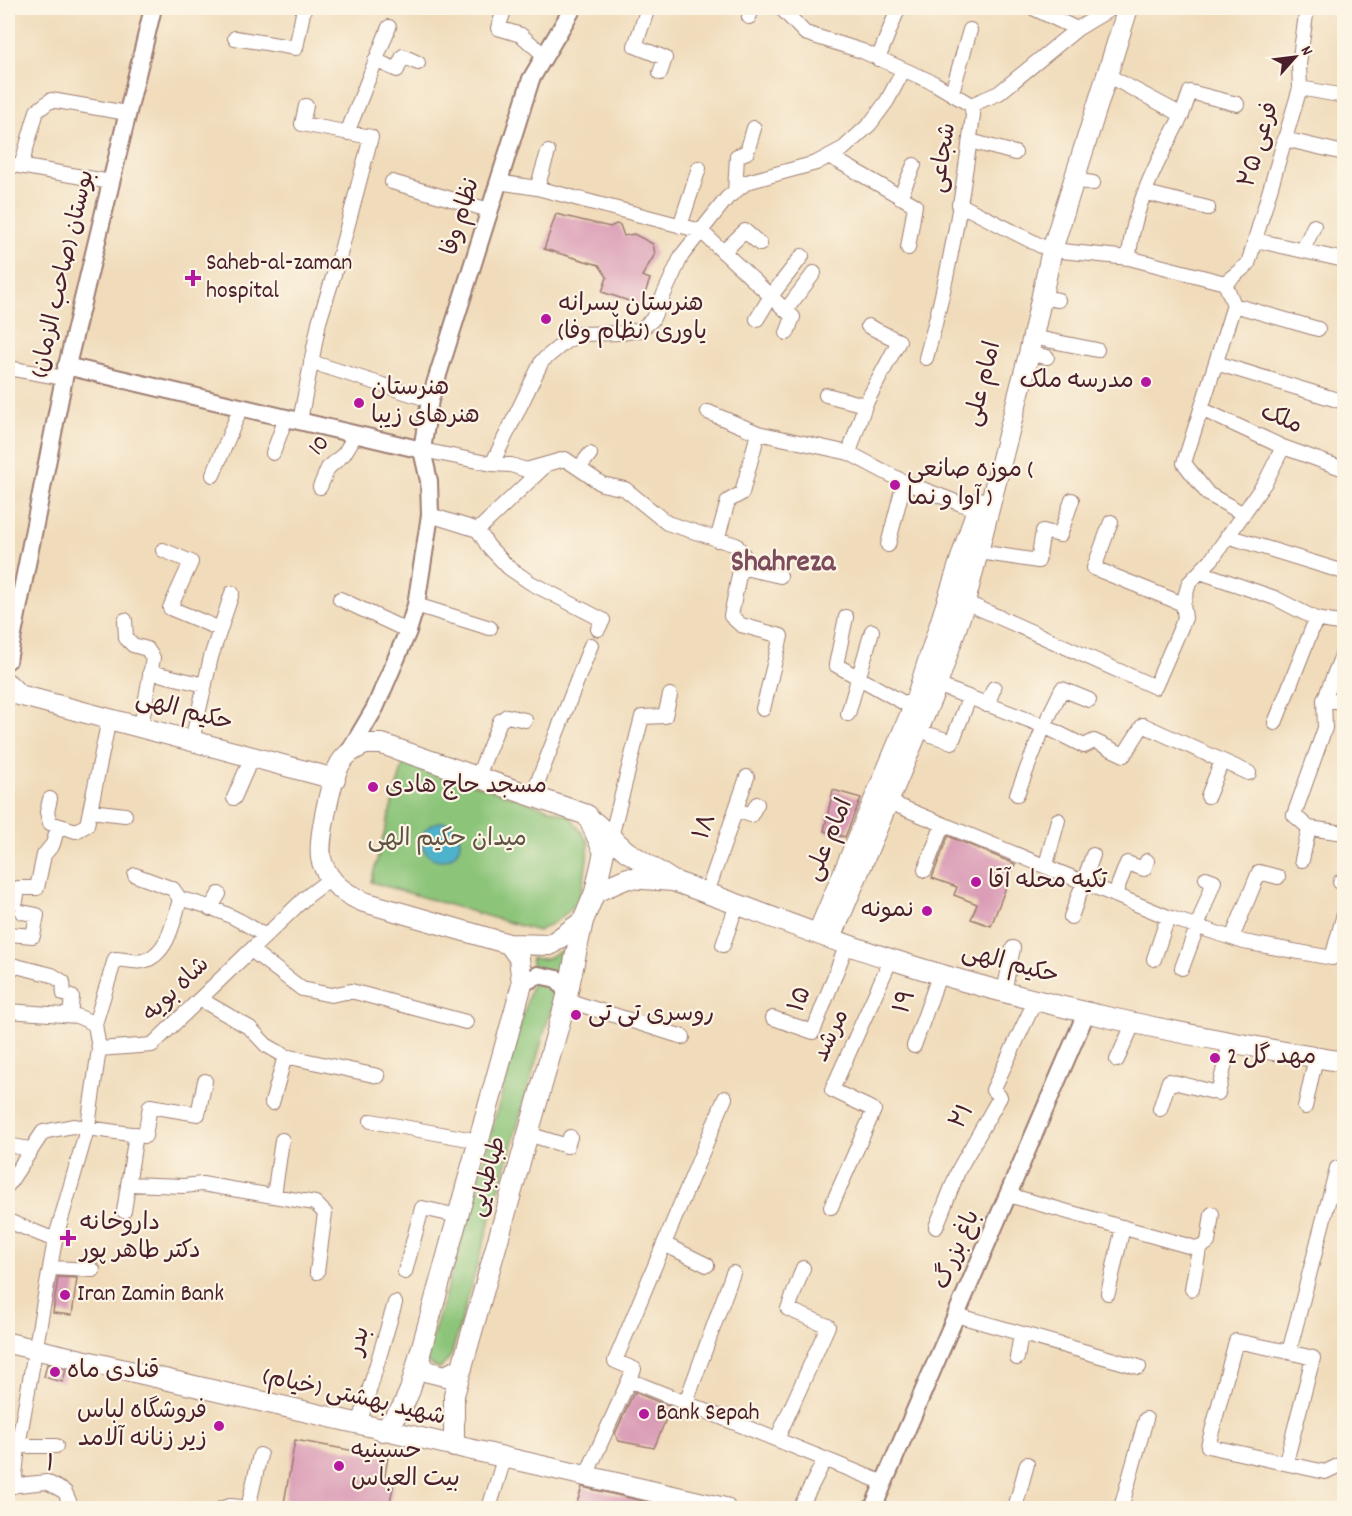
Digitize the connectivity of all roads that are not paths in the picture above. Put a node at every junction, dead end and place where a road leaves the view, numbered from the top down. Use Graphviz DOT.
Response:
graph roads {
  1 [pos="153,8"];
  2 [pos="304,8"];
  3 [pos="505,8"];
  4 [pos="573,8"];
  5 [pos="648,8"];
  6 [pos="781,8"];
  7 [pos="891,8"];
  8 [pos="1033,8"];
  9 [pos="1113,8"];
  10 [pos="1128,8"];
  11 [pos="1307,8"];
  12 [pos="389,27"];
  13 [pos="1077,29"];
  14 [pos="970,30"];
  15 [pos="236,38"];
  16 [pos="544,55"];
  17 [pos="878,59"];
  18 [pos="375,60"];
  19 [pos="418,63"];
  20 [pos="903,71"];
  21 [pos="660,73"];
  22 [pos="1105,74"];
  23 [pos="1300,88"];
  24 [pos="952,92"];
  25 [pos="1344,96"];
  26 [pos="1237,104"];
  27 [pos="970,105"];
  28 [pos="306,106"];
  29 [pos="127,113"];
  30 [pos="1182,115"];
  31 [pos="754,128"];
  32 [pos="346,133"];
  33 [pos="1284,139"];
  34 [pos="970,141"];
  35 [pos="548,152"];
  36 [pos="1015,153"];
  37 [pos="1344,153"];
  38 [pos="829,156"];
  39 [pos="14,165"];
  40 [pos="914,165"];
  41 [pos="699,168"];
  42 [pos="1073,180"];
  43 [pos="111,182"];
  44 [pos="392,182"];
  45 [pos="498,182"];
  46 [pos="1094,183"];
  47 [pos="537,188"];
  48 [pos="735,192"];
  49 [pos="1146,193"];
  50 [pos="900,197"];
  51 [pos="959,204"];
  52 [pos="1208,208"];
  53 [pos="489,210"];
  54 [pos="680,225"];
  55 [pos="1314,226"];
  56 [pos="700,231"];
  57 [pos="1255,240"];
  58 [pos="760,244"];
  59 [pos="908,248"];
  60 [pos="1047,248"];
  61 [pos="1303,250"];
  62 [pos="723,252"];
  63 [pos="802,256"];
  64 [pos="1129,258"];
  65 [pos="1344,260"];
  66 [pos="814,273"];
  67 [pos="1225,283"];
  68 [pos="771,296"];
  69 [pos="1234,305"];
  70 [pos="786,310"];
  71 [pos="757,319"];
  72 [pos="868,326"];
  73 [pos="1318,329"];
  74 [pos="787,333"];
  75 [pos="1036,349"];
  76 [pos="1097,350"];
  77 [pos="926,358"];
  78 [pos="311,362"];
  79 [pos="1216,363"];
  80 [pos="8,368"];
  81 [pos="65,372"];
  82 [pos="826,395"];
  83 [pos="430,400"];
  84 [pos="1344,402"];
  85 [pos="865,405"];
  86 [pos="241,407"];
  87 [pos="1201,409"];
  88 [pos="708,412"];
  89 [pos="293,419"];
  90 [pos="758,433"];
  91 [pos="356,434"];
  92 [pos="1283,447"];
  93 [pos="422,450"];
  94 [pos="273,453"];
  95 [pos="849,453"];
  96 [pos="590,454"];
  97 [pos="492,464"];
  98 [pos="546,465"];
  99 [pos="579,468"];
  100 [pos="1344,469"];
  101 [pos="213,475"];
  102 [pos="904,482"];
  103 [pos="320,487"];
  104 [pos="1072,500"];
  105 [pos="977,510"];
  106 [pos="1242,513"];
  107 [pos="430,515"];
  108 [pos="1111,522"];
  109 [pos="478,530"];
  110 [pos="1227,536"];
  111 [pos="717,540"];
  112 [pos="888,545"];
  113 [pos="163,550"];
  114 [pos="979,552"];
  115 [pos="740,567"];
  116 [pos="1200,572"];
  117 [pos="1344,572"];
  118 [pos="780,576"];
  119 [pos="232,593"];
  120 [pos="340,599"];
  121 [pos="966,602"];
  122 [pos="1182,604"];
  123 [pos="416,605"];
  124 [pos="846,617"];
  125 [pos="1316,619"];
  126 [pos="125,620"];
  127 [pos="1344,624"];
  128 [pos="490,628"];
  129 [pos="220,629"];
  130 [pos="598,629"];
  131 [pos="408,631"];
  132 [pos="872,631"];
  133 [pos="591,645"];
  134 [pos="1344,650"];
  135 [pos="8,660"];
  136 [pos="150,672"];
  137 [pos="860,679"];
  138 [pos="205,685"];
  139 [pos="937,685"];
  140 [pos="994,688"];
  141 [pos="12,693"];
  142 [pos="670,696"];
  143 [pos="969,698"];
  144 [pos="1089,700"];
  145 [pos="1324,700"];
  146 [pos="1344,702"];
  147 [pos="987,705"];
  148 [pos="913,708"];
  149 [pos="763,709"];
  150 [pos="848,714"];
  151 [pos="109,719"];
  152 [pos="525,720"];
  153 [pos="1275,723"];
  154 [pos="1044,726"];
  155 [pos="141,727"];
  156 [pos="931,735"];
  157 [pos="192,741"];
  158 [pos="349,752"];
  159 [pos="252,757"];
  160 [pos="1222,761"];
  161 [pos="1249,773"];
  162 [pos="478,776"];
  163 [pos="747,777"];
  164 [pos="336,779"];
  165 [pos="533,794"];
  166 [pos="1017,794"];
  167 [pos="1208,796"];
  168 [pos="234,798"];
  169 [pos="50,799"];
  170 [pos="889,802"];
  171 [pos="757,804"];
  172 [pos="736,810"];
  173 [pos="90,811"];
  174 [pos="125,815"];
  175 [pos="587,815"];
  176 [pos="1058,820"];
  177 [pos="943,824"];
  178 [pos="58,826"];
  179 [pos="1309,828"];
  180 [pos="1344,833"];
  181 [pos="611,837"];
  182 [pos="1093,855"];
  183 [pos="1302,860"];
  184 [pos="1147,861"];
  185 [pos="1046,865"];
  186 [pos="925,870"];
  187 [pos="135,875"];
  188 [pos="1278,877"];
  189 [pos="1206,878"];
  190 [pos="330,879"];
  191 [pos="673,881"];
  192 [pos="1083,881"];
  193 [pos="595,892"];
  194 [pos="707,893"];
  195 [pos="219,894"];
  196 [pos="1115,894"];
  197 [pos="180,899"];
  198 [pos="737,904"];
  199 [pos="210,909"];
  200 [pos="1071,917"];
  201 [pos="1168,917"];
  202 [pos="1344,918"];
  203 [pos="584,921"];
  204 [pos="1197,926"];
  205 [pos="8,934"];
  206 [pos="265,936"];
  207 [pos="832,938"];
  208 [pos="1232,938"];
  209 [pos="509,944"];
  210 [pos="723,945"];
  211 [pos="1013,948"];
  212 [pos="251,950"];
  213 [pos="891,959"];
  214 [pos="1154,959"];
  215 [pos="8,964"];
  216 [pos="1182,968"];
  217 [pos="940,973"];
  218 [pos="522,984"];
  219 [pos="1005,992"];
  220 [pos="567,997"];
  221 [pos="200,999"];
  222 [pos="1036,999"];
  223 [pos="8,1011"];
  224 [pos="1087,1011"];
  225 [pos="70,1015"];
  226 [pos="773,1018"];
  227 [pos="466,1022"];
  228 [pos="1134,1022"];
  229 [pos="95,1024"];
  230 [pos="683,1037"];
  231 [pos="1230,1042"];
  232 [pos="914,1046"];
  233 [pos="99,1049"];
  234 [pos="285,1056"];
  235 [pos="1316,1057"];
  236 [pos="1117,1060"];
  237 [pos="1344,1062"];
  238 [pos="378,1076"];
  239 [pos="205,1081"];
  240 [pos="725,1098"];
  241 [pos="272,1103"];
  242 [pos="1305,1107"];
  243 [pos="1160,1109"];
  244 [pos="371,1120"];
  245 [pos="88,1126"];
  246 [pos="135,1134"];
  247 [pos="528,1134"];
  248 [pos="570,1137"];
  249 [pos="282,1140"];
  250 [pos="479,1140"];
  251 [pos="8,1145"];
  252 [pos="29,1149"];
  253 [pos="1344,1170"];
  254 [pos="128,1184"];
  255 [pos="8,1185"];
  256 [pos="1008,1195"];
  257 [pos="274,1196"];
  258 [pos="831,1207"];
  259 [pos="124,1211"];
  260 [pos="1212,1214"];
  261 [pos="458,1216"];
  262 [pos="8,1221"];
  263 [pos="936,1227"];
  264 [pos="1123,1227"];
  265 [pos="55,1240"];
  266 [pos="664,1244"];
  267 [pos="1199,1249"];
  268 [pos="707,1265"];
  269 [pos="51,1268"];
  270 [pos="803,1268"];
  271 [pos="93,1270"];
  272 [pos="317,1272"];
  273 [pos="405,1272"];
  274 [pos="733,1273"];
  275 [pos="1192,1289"];
  276 [pos="1108,1293"];
  277 [pos="394,1303"];
  278 [pos="956,1315"];
  279 [pos="1022,1334"];
  280 [pos="8,1343"];
  281 [pos="37,1349"];
  282 [pos="1289,1352"];
  283 [pos="419,1356"];
  284 [pos="1017,1359"];
  285 [pos="1139,1367"];
  286 [pos="462,1368"];
  287 [pos="629,1380"];
  288 [pos="686,1402"];
  289 [pos="1146,1419"];
  290 [pos="359,1425"];
  291 [pos="383,1431"];
  292 [pos="777,1439"];
  293 [pos="18,1446"];
  294 [pos="56,1446"];
  295 [pos="454,1447"];
  296 [pos="260,1455"];
  297 [pos="504,1459"];
  298 [pos="825,1459"];
  299 [pos="1286,1462"];
  300 [pos="1344,1463"];
  301 [pos="1027,1464"];
  302 [pos="585,1478"];
  303 [pos="885,1483"];
  304 [pos="11,1486"];
  305 [pos="249,1508"];
  306 [pos="72,1509"];
  307 [pos="222,1509"];
  308 [pos="489,1509"];
  309 [pos="725,1509"];
  310 [pos="800,1509"];
  311 [pos="873,1509"];
  312 [pos="1015,1509"];
  313 [pos="1121,1509"];
  1 -- 29 [label="street, بوستان (صاحب الزمان)"];
  2 -- 15 [label="street"];
  3 -- 16 [label="street"];
  4 -- 16 [label="street, نظام وفا"];
  5 -- 21 [label="street"];
  6 -- 17 [label="street, شجاعی"];
  7 -- 17 [label="street"];
  8 -- 13 [label="street"];
  9 -- 13 [label="street"];
  9 -- 60 [label="main road, امام علی"];
  10 -- 22 [label="main road"];
  11 -- 23 [label="street, فرعی ۲۵"];
  12 -- 18 [label="street"];
  13 -- 27 [label="street"];
  14 -- 24 [label="street"];
  16 -- 45 [label="street, نظام وفا"];
  17 -- 20 [label="street, شجاعی"];
  18 -- 19 [label="street"];
  18 -- 32 [label="street"];
  20 -- 24 [label="street, شجاعی"];
  20 -- 38 [label="street"];
  22 -- 30 [label="street"];
  22 -- 42 [label="main road"];
  23 -- 25 [label="street"];
  23 -- 33 [label="street, فرعی ۲۵"];
  24 -- 27 [label="street, شجاعی"];
  26 -- 30 [label="street"];
  27 -- 34 [label="street, شجاعی"];
  28 -- 32 [label="street"];
  29 -- 39 [label="street"];
  29 -- 43 [label="street, بوستان (صاحب الزمان)"];
  30 -- 49 [label="street"];
  31 -- 48 [label="street"];
  32 -- 78 [label="street"];
  33 -- 37 [label="street"];
  33 -- 57 [label="street, فرعی ۲۵"];
  34 -- 36 [label="street"];
  34 -- 51 [label="street, شجاعی"];
  35 -- 47 [label="street"];
  38 -- 48 [label="street"];
  38 -- 50 [label="street"];
  39 -- 43 [label="street"];
  40 -- 50 [label="street"];
  41 -- 54 [label="street"];
  42 -- 46 [label="street"];
  42 -- 60 [label="main road"];
  43 -- 81 [label="street, بوستان (صاحب الزمان)"];
  44 -- 53 [label="street"];
  45 -- 47 [label="street"];
  45 -- 53 [label="street, نظام وفا"];
  47 -- 54 [label="street"];
  48 -- 56 [label="street"];
  49 -- 52 [label="street"];
  49 -- 64 [label="street"];
  50 -- 59 [label="street"];
  51 -- 60 [label="street"];
  51 -- 77 [label="street, شجاعی"];
  53 -- 83 [label="street, نظام وفا"];
  54 -- 56 [label="street"];
  55 -- 61 [label="street"];
  56 -- 62 [label="street"];
  56 -- 97 [label="street"];
  57 -- 61 [label="street"];
  57 -- 67 [label="street, فرعی ۲۵"];
  58 -- 62 [label="street"];
  60 -- 64 [label="street"];
  60 -- 75 [label="main road"];
  60 -- 105 [label="main road, امام علی"];
  61 -- 65 [label="street"];
  62 -- 68 [label="street"];
  63 -- 68 [label="street"];
  64 -- 67 [label="street"];
  66 -- 70 [label="street"];
  67 -- 69 [label="street"];
  68 -- 70 [label="street"];
  68 -- 71 [label="street"];
  69 -- 73 [label="street"];
  69 -- 79 [label="street"];
  70 -- 74 [label="street"];
  72 -- 85 [label="street"];
  75 -- 76 [label="street"];
  75 -- 114 [label="main road"];
  78 -- 83 [label="street"];
  78 -- 89 [label="street"];
  79 -- 84 [label="street"];
  79 -- 87 [label="street"];
  80 -- 81 [label="street"];
  81 -- 86 [label="street"];
  81 -- 135 [label="street, بوستان (صاحب الزمان)"];
  82 -- 85 [label="street"];
  83 -- 93 [label="street, نظام وفا"];
  85 -- 95 [label="street"];
  86 -- 89 [label="street"];
  86 -- 101 [label="street"];
  87 -- 92 [label="street, ملک"];
  87 -- 106 [label="street"];
  88 -- 90 [label="street"];
  89 -- 91 [label="street"];
  89 -- 94 [label="street"];
  90 -- 95 [label="street"];
  90 -- 111 [label="street"];
  91 -- 93 [label="street"];
  91 -- 103 [label="street, 10"];
  92 -- 100 [label="street, ملک"];
  92 -- 106 [label="street"];
  93 -- 97 [label="street"];
  93 -- 107 [label="street"];
  95 -- 102 [label="street"];
  96 -- 99 [label="street"];
  97 -- 98 [label="street"];
  98 -- 99 [label="street"];
  98 -- 109 [label="street"];
  99 -- 111 [label="street"];
  102 -- 105 [label="street"];
  102 -- 112 [label="street"];
  104 -- 114 [label="street"];
  105 -- 148 [label="main road, امام علی"];
  106 -- 110 [label="street"];
  107 -- 109 [label="street"];
  107 -- 123 [label="street"];
  108 -- 122 [label="street"];
  109 -- 130 [label="street"];
  110 -- 116 [label="street"];
  110 -- 117 [label="street"];
  111 -- 115 [label="street"];
  113 -- 129 [label="street"];
  114 -- 121 [label="main road"];
  115 -- 118 [label="street"];
  115 -- 149 [label="street"];
  116 -- 122 [label="street"];
  116 -- 125 [label="street"];
  119 -- 129 [label="street"];
  120 -- 131 [label="street"];
  121 -- 122 [label="street"];
  121 -- 139 [label="main road"];
  123 -- 128 [label="street"];
  123 -- 131 [label="street"];
  124 -- 137 [label="street"];
  125 -- 127 [label="street"];
  125 -- 153 [label="street"];
  126 -- 136 [label="street"];
  129 -- 138 [label="street"];
  131 -- 158 [label="street"];
  132 -- 137 [label="street"];
  133 -- 165 [label="street"];
  134 -- 145 [label="street"];
  136 -- 138 [label="street"];
  136 -- 155 [label="street"];
  137 -- 148 [label="street"];
  137 -- 150 [label="street"];
  138 -- 157 [label="street"];
  139 -- 143 [label="street"];
  139 -- 170 [label="main road"];
  140 -- 147 [label="street"];
  141 -- 151 [label="main road, حکیم الهی"];
  142 -- 181 [label="street"];
  143 -- 147 [label="street"];
  143 -- 156 [label="street"];
  144 -- 154 [label="street"];
  145 -- 146 [label="street"];
  145 -- 179 [label="street"];
  147 -- 154 [label="street"];
  148 -- 207 [label="main road, امام علی"];
  151 -- 155 [label="main road, حکیم الهی"];
  151 -- 173 [label="street"];
  152 -- 162 [label="street"];
  154 -- 160 [label="street"];
  154 -- 166 [label="street"];
  155 -- 157 [label="main road, حکیم الهی"];
  157 -- 159 [label="main road, حکیم الهی"];
  158 -- 162 [label="main road"];
  158 -- 164 [label="main road"];
  159 -- 164 [label="main road, حکیم الهی"];
  159 -- 168 [label="street"];
  160 -- 161 [label="street"];
  160 -- 167 [label="street"];
  162 -- 165 [label="main road"];
  163 -- 172 [label="street, ۱۸"];
  164 -- 190 [label="main road"];
  165 -- 175 [label="main road"];
  169 -- 178 [label="street"];
  170 -- 177 [label="street"];
  170 -- 207 [label="main road"];
  171 -- 172 [label="street"];
  172 -- 194 [label="street, ۱۸"];
  173 -- 174 [label="street"];
  173 -- 178 [label="street"];
  175 -- 181 [label="main road"];
  175 -- 193 [label="main road"];
  176 -- 185 [label="street"];
  177 -- 185 [label="street"];
  177 -- 186 [label="street"];
  178 -- 205 [label="street"];
  179 -- 180 [label="street"];
  179 -- 183 [label="street"];
  181 -- 191 [label="main road"];
  182 -- 192 [label="street"];
  184 -- 196 [label="street"];
  185 -- 192 [label="street"];
  187 -- 197 [label="street"];
  188 -- 208 [label="street"];
  189 -- 204 [label="street"];
  190 -- 206 [label="street, شاه بویه"];
  190 -- 209 [label="main road"];
  191 -- 193 [label="main road"];
  191 -- 194 [label="main road, حکیم الهی"];
  192 -- 196 [label="street"];
  192 -- 200 [label="street"];
  193 -- 203 [label="main road"];
  194 -- 198 [label="main road, حکیم الهی"];
  195 -- 199 [label="street"];
  196 -- 201 [label="street"];
  197 -- 199 [label="street"];
  197 -- 229 [label="street"];
  198 -- 207 [label="main road, حکیم الهی"];
  198 -- 210 [label="street"];
  199 -- 206 [label="street"];
  201 -- 204 [label="street"];
  201 -- 214 [label="street"];
  202 -- 208 [label="street"];
  203 -- 209 [label="main road"];
  203 -- 220 [label="main road, طباطبایی"];
  204 -- 208 [label="street"];
  204 -- 216 [label="street"];
  206 -- 212 [label="street, شاه بویه"];
  207 -- 213 [label="main road, حکیم الهی"];
  207 -- 226 [label="street, ۱۵"];
  209 -- 218 [label="main road, طباطبایی"];
  211 -- 219 [label="street"];
  212 -- 221 [label="street, شاه بویه"];
  212 -- 227 [label="street"];
  213 -- 217 [label="main road, حکیم الهی"];
  213 -- 258 [label="street, مرشد"];
  215 -- 225 [label="street"];
  217 -- 219 [label="main road, حکیم الهی"];
  217 -- 232 [label="street, ۱۹"];
  218 -- 220 [label="street"];
  218 -- 250 [label="main road, طباطبایی"];
  219 -- 222 [label="main road, حکیم الهی"];
  220 -- 230 [label="street"];
  220 -- 247 [label="main road, طباطبایی"];
  221 -- 233 [label="street, شاه بویه"];
  221 -- 234 [label="street"];
  222 -- 224 [label="main road, حکیم الهی"];
  222 -- 263 [label="street, ۲۱"];
  223 -- 225 [label="street"];
  224 -- 228 [label="main road, حکیم الهی"];
  224 -- 256 [label="street, باغ بزرگ"];
  225 -- 229 [label="street"];
  228 -- 231 [label="main road, حکیم الهی"];
  228 -- 236 [label="street"];
  229 -- 233 [label="street"];
  231 -- 235 [label="main road, حکیم الهی"];
  231 -- 243 [label="street"];
  233 -- 245 [label="street"];
  234 -- 238 [label="street"];
  234 -- 241 [label="street"];
  235 -- 237 [label="main road, حکیم الهی"];
  235 -- 242 [label="street"];
  239 -- 246 [label="street"];
  240 -- 266 [label="street"];
  244 -- 250 [label="street"];
  245 -- 246 [label="street"];
  245 -- 252 [label="street"];
  245 -- 265 [label="street"];
  246 -- 254 [label="street"];
  247 -- 248 [label="street"];
  247 -- 286 [label="main road, طباطبایی"];
  249 -- 257 [label="street"];
  250 -- 261 [label="main road, طباطبایی"];
  251 -- 252 [label="street"];
  252 -- 255 [label="street"];
  253 -- 282 [label="street"];
  254 -- 257 [label="street"];
  254 -- 259 [label="street"];
  256 -- 264 [label="street"];
  256 -- 278 [label="street, باغ بزرگ"];
  257 -- 272 [label="street"];
  260 -- 267 [label="street"];
  261 -- 273 [label="street"];
  261 -- 283 [label="main road, طباطبایی"];
  262 -- 265 [label="street"];
  264 -- 267 [label="street"];
  264 -- 276 [label="street"];
  265 -- 269 [label="street"];
  266 -- 268 [label="street"];
  266 -- 287 [label="street"];
  267 -- 275 [label="street"];
  269 -- 271 [label="street"];
  269 -- 281 [label="street"];
  270 -- 292 [label="street"];
  274 -- 288 [label="street"];
  277 -- 290 [label="street, بدر"];
  278 -- 279 [label="street"];
  278 -- 303 [label="street, باغ بزرگ"];
  279 -- 284 [label="street"];
  279 -- 285 [label="street"];
  280 -- 281 [label="main road, شهید بهشتی (خیام)"];
  281 -- 290 [label="main road, شهید بهشتی (خیام)"];
  281 -- 293 [label="street"];
  282 -- 299 [label="street"];
  282 -- 299 [label="street"];
  283 -- 286 [label="main road"];
  283 -- 291 [label="main road, طباطبایی"];
  286 -- 295 [label="main road, طباطبایی"];
  287 -- 288 [label="street"];
  287 -- 302 [label="street"];
  288 -- 292 [label="street"];
  289 -- 313 [label="street"];
  290 -- 291 [label="main road, شهید بهشتی (خیام)"];
  291 -- 295 [label="main road, شهید بهشتی (خیام)"];
  292 -- 298 [label="street"];
  293 -- 294 [label="street"];
  293 -- 304 [label="street"];
  295 -- 297 [label="main road, شهید بهشتی (خیام)"];
  296 -- 305 [label="street"];
  297 -- 302 [label="main road, شهید بهشتی (خیام)"];
  297 -- 308 [label="street"];
  298 -- 303 [label="street"];
  298 -- 310 [label="street"];
  299 -- 300 [label="street"];
  301 -- 312 [label="street"];
  302 -- 309 [label="main road, شهید بهشتی (خیام)"];
  303 -- 311 [label="street, باغ بزرگ"];
  304 -- 306 [label="street, ۱"];
  305 -- 307 [label="street"];
}
